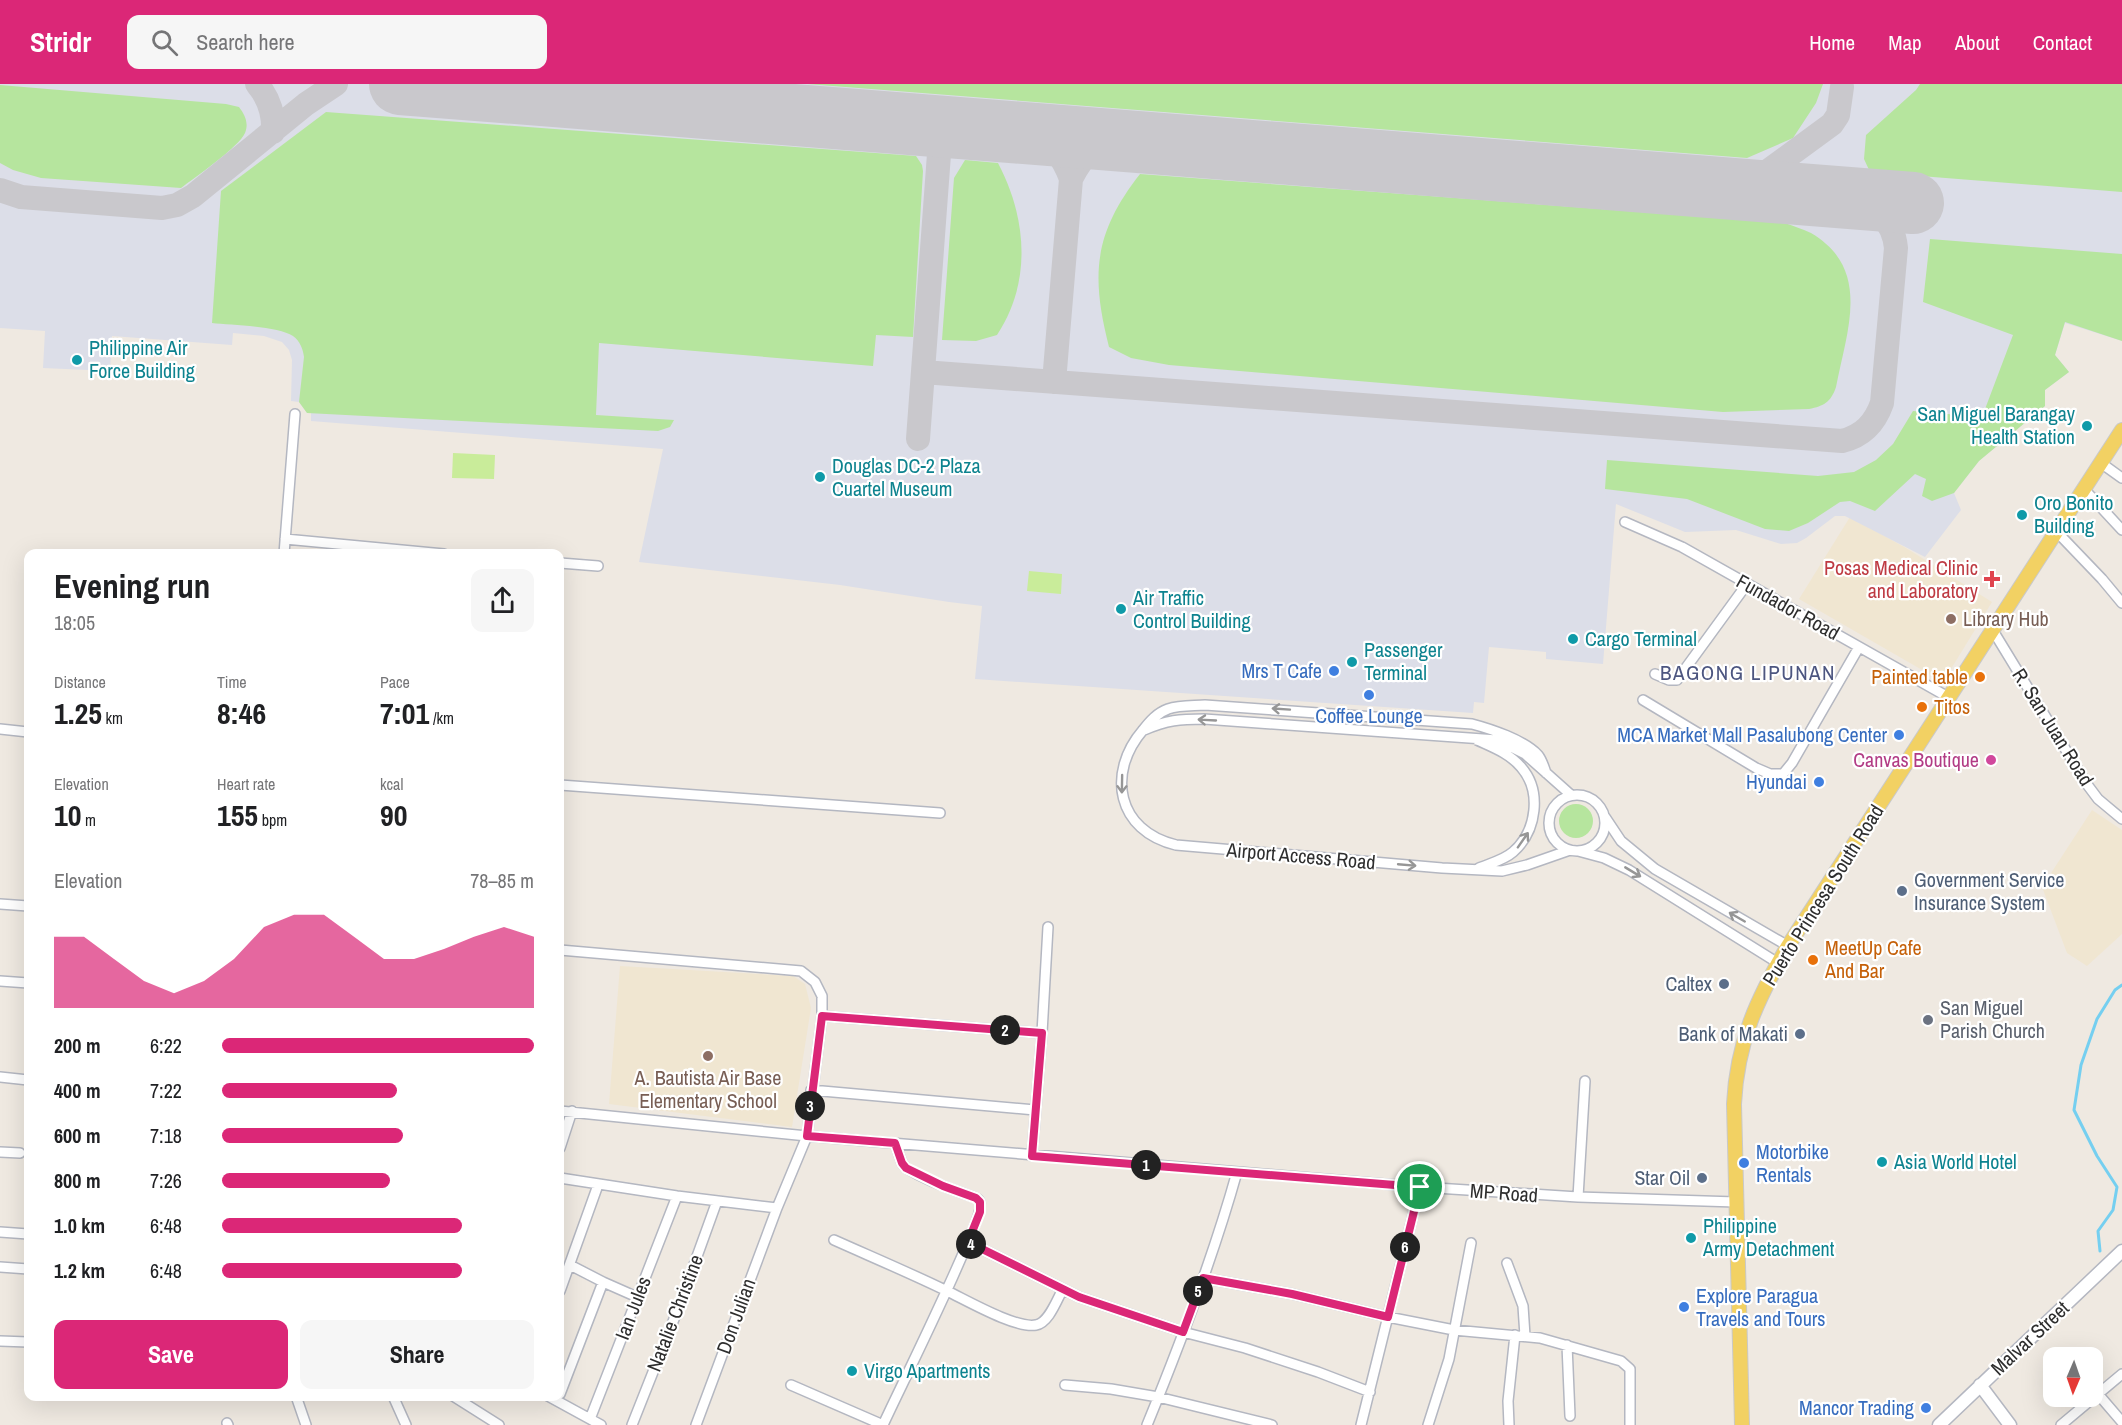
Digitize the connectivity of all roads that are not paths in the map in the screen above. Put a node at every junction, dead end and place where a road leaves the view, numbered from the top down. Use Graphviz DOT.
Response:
graph roads {
  1 [pos="295,414"];
  2 [pos="2122,430"];
  3 [pos="2101,463"];
  4 [pos="2122,478"];
  5 [pos="2084,489"];
  6 [pos="1625,522"];
  7 [pos="2122,530"];
  8 [pos="2056,531"];
  9 [pos="285,539"];
  10 [pos="284,549"];
  11 [pos="390,549"];
  12 [pos="564,563"];
  13 [pos="598,566"];
  14 [pos="1747,584"];
  15 [pos="2122,603"];
  16 [pos="1992,629"];
  17 [pos="1858,647"];
  18 [pos="1655,674"];
  19 [pos="1948,698"];
  20 [pos="1643,700"];
  21 [pos="0,729"];
  22 [pos="1142,731"];
  23 [pos="24,732"];
  24 [pos="1474,739"];
  25 [pos="1546,772"];
  26 [pos="564,785"];
  27 [pos="1571,795"];
  28 [pos="940,813"];
  29 [pos="1605,817"];
  30 [pos="2122,819"];
  31 [pos="1574,851"];
  32 [pos="1475,870"];
  33 [pos="0,904"];
  34 [pos="24,906"];
  35 [pos="1048,927"];
  36 [pos="1788,946"];
  37 [pos="564,950"];
  38 [pos="1778,963"];
  39 [pos="0,981"];
  40 [pos="24,983"];
  41 [pos="822,1016"];
  42 [pos="1042,1033"];
  43 [pos="0,1077"];
  44 [pos="24,1080"];
  45 [pos="1585,1081"];
  46 [pos="811,1090"];
  47 [pos="564,1110"];
  48 [pos="1035,1110"];
  49 [pos="572,1111"];
  50 [pos="564,1136"];
  51 [pos="807,1136"];
  52 [pos="895,1143"];
  53 [pos="0,1152"];
  54 [pos="20,1153"];
  55 [pos="1032,1156"];
  56 [pos="1237,1172"];
  57 [pos="564,1179"];
  58 [pos="598,1185"];
  59 [pos="1420,1187"];
  60 [pos="677,1196"];
  61 [pos="1578,1197"];
  62 [pos="717,1201"];
  63 [pos="1736,1202"];
  64 [pos="777,1208"];
  65 [pos="0,1232"];
  66 [pos="24,1234"];
  67 [pos="834,1240"];
  68 [pos="968,1242"];
  69 [pos="1470,1242"];
  70 [pos="2122,1251"];
  71 [pos="1507,1263"];
  72 [pos="570,1265"];
  73 [pos="0,1267"];
  74 [pos="24,1269"];
  75 [pos="1203,1278"];
  76 [pos="564,1281"];
  77 [pos="603,1282"];
  78 [pos="1062,1289"];
  79 [pos="947,1291"];
  80 [pos="638,1297"];
  81 [pos="1388,1317"];
  82 [pos="1454,1329"];
  83 [pos="1183,1332"];
  84 [pos="1520,1336"];
  85 [pos="0,1341"];
  86 [pos="24,1342"];
  87 [pos="1567,1345"];
  88 [pos="2122,1374"];
  89 [pos="564,1377"];
  90 [pos="791,1384"];
  91 [pos="1065,1385"];
  92 [pos="1980,1385"];
  93 [pos="2103,1390"];
  94 [pos="1370,1392"];
  95 [pos="1158,1397"];
  96 [pos="2103,1400"];
  97 [pos="299,1401"];
  98 [pos="395,1401"];
  99 [pos="464,1401"];
  100 [pos="562,1401"];
  101 [pos="2082,1407"];
  102 [pos="1570,1416"];
  103 [pos="590,1419"];
  104 [pos="2122,1422"];
  105 [pos="306,1425"];
  106 [pos="406,1425"];
  107 [pos="499,1425"];
  108 [pos="601,1425"];
  109 [pos="632,1425"];
  110 [pos="696,1425"];
  111 [pos="883,1425"];
  112 [pos="1147,1425"];
  113 [pos="1272,1425"];
  114 [pos="1361,1425"];
  115 [pos="1428,1425"];
  116 [pos="1509,1425"];
  117 [pos="1630,1425"];
  118 [pos="1742,1425"];
  119 [pos="1939,1425"];
  120 [pos="2010,1425"];
  121 [pos="2061,1425"];
  1 -- 9 [label="street"];
  2 -- 3 [label="main road, Puerto Princesa South Road"];
  3 -- 4 [label="street"];
  3 -- 5 [label="main road, Puerto Princesa South Road"];
  5 -- 7 [label="street"];
  5 -- 8 [label="main road, Puerto Princesa South Road"];
  6 -- 14 [label="street, Fundador Road"];
  8 -- 15 [label="street"];
  8 -- 16 [label="main road, Puerto Princesa South Road"];
  9 -- 10 [label="street"];
  9 -- 11 [label="street"];
  12 -- 13 [label="street"];
  14 -- 17 [label="street, Fundador Road"];
  14 -- 18 [label="street"];
  16 -- 19 [label="main road, Puerto Princesa South Road"];
  16 -- 30 [label="street, R. San Juan Road"];
  17 -- 19 [label="street, Fundador Road"];
  17 -- 20 [label="street"];
  19 -- 36 [label="main road, Puerto Princesa South Road"];
  21 -- 23 [label="street"];
  24 -- 22 [label="street, Airport Access Road, one-way"];
  25 -- 22 [label="street, Airport Access Road, one-way"];
  22 -- 32 [label="street, Airport Access Road, one-way"];
  24 -- 25 [label="street, Airport Access Road"];
  32 -- 24 [label="street, one-way"];
  25 -- 27 [label="street, Airport Access Road"];
  26 -- 28 [label="street"];
  27 -- 29 [label="street"];
  27 -- 31 [label="street"];
  29 -- 31 [label="street"];
  36 -- 29 [label="street, one-way"];
  31 -- 32 [label="street, Airport Access Road"];
  31 -- 38 [label="street, one-way"];
  33 -- 34 [label="street"];
  35 -- 42 [label="street"];
  36 -- 38 [label="main road, Puerto Princesa South Road"];
  37 -- 41 [label="street, Don Julian"];
  38 -- 63 [label="main road, Puerto Princesa South Road"];
  39 -- 40 [label="street"];
  41 -- 42 [label="street"];
  41 -- 46 [label="street, Don Julian"];
  42 -- 48 [label="street"];
  43 -- 44 [label="street"];
  45 -- 61 [label="street"];
  46 -- 48 [label="street"];
  46 -- 51 [label="street, Don Julian"];
  47 -- 49 [label="street, MP Road"];
  48 -- 55 [label="street"];
  49 -- 50 [label="street"];
  49 -- 51 [label="street, MP Road"];
  51 -- 52 [label="street, MP Road"];
  51 -- 64 [label="street, Don Julian"];
  52 -- 55 [label="street, MP Road"];
  52 -- 68 [label="street"];
  53 -- 54 [label="street"];
  55 -- 56 [label="street, MP Road"];
  56 -- 59 [label="street, MP Road"];
  56 -- 75 [label="street"];
  57 -- 58 [label="street"];
  58 -- 60 [label="street"];
  58 -- 72 [label="street"];
  59 -- 61 [label="street, MP Road"];
  59 -- 81 [label="street"];
  60 -- 62 [label="street"];
  60 -- 80 [label="street, Ian Jules"];
  61 -- 63 [label="street, MP Road"];
  62 -- 64 [label="street"];
  62 -- 109 [label="street, Natalie Christine"];
  63 -- 118 [label="main road, Puerto Princesa South Road"];
  64 -- 110 [label="street, Don Julian"];
  65 -- 66 [label="street"];
  67 -- 79 [label="street"];
  68 -- 78 [label="street"];
  68 -- 79 [label="street"];
  69 -- 82 [label="street"];
  70 -- 92 [label="main road, Malvar Street"];
  71 -- 84 [label="street"];
  72 -- 76 [label="street"];
  72 -- 77 [label="street"];
  73 -- 74 [label="street"];
  75 -- 81 [label="street"];
  75 -- 83 [label="street"];
  77 -- 80 [label="street"];
  77 -- 89 [label="street"];
  78 -- 79 [label="street"];
  78 -- 83 [label="street"];
  79 -- 111 [label="street"];
  80 -- 103 [label="street, Ian Jules"];
  81 -- 82 [label="street"];
  81 -- 94 [label="street"];
  82 -- 84 [label="street"];
  82 -- 115 [label="street"];
  83 -- 94 [label="street"];
  83 -- 95 [label="street"];
  84 -- 87 [label="street"];
  84 -- 116 [label="street"];
  85 -- 86 [label="street"];
  87 -- 102 [label="street"];
  87 -- 117 [label="street"];
  88 -- 93 [label="street"];
  90 -- 111 [label="street"];
  91 -- 95 [label="street"];
  92 -- 119 [label="main road, Malvar Street"];
  92 -- 120 [label="main road"];
  94 -- 114 [label="street"];
  95 -- 112 [label="street"];
  95 -- 113 [label="street"];
  96 -- 104 [label="street"];
  97 -- 105 [label="street"];
  98 -- 106 [label="street"];
  99 -- 107 [label="street"];
  100 -- 103 [label="street"];
  101 -- 121 [label="street"];
  103 -- 108 [label="street"];
}
